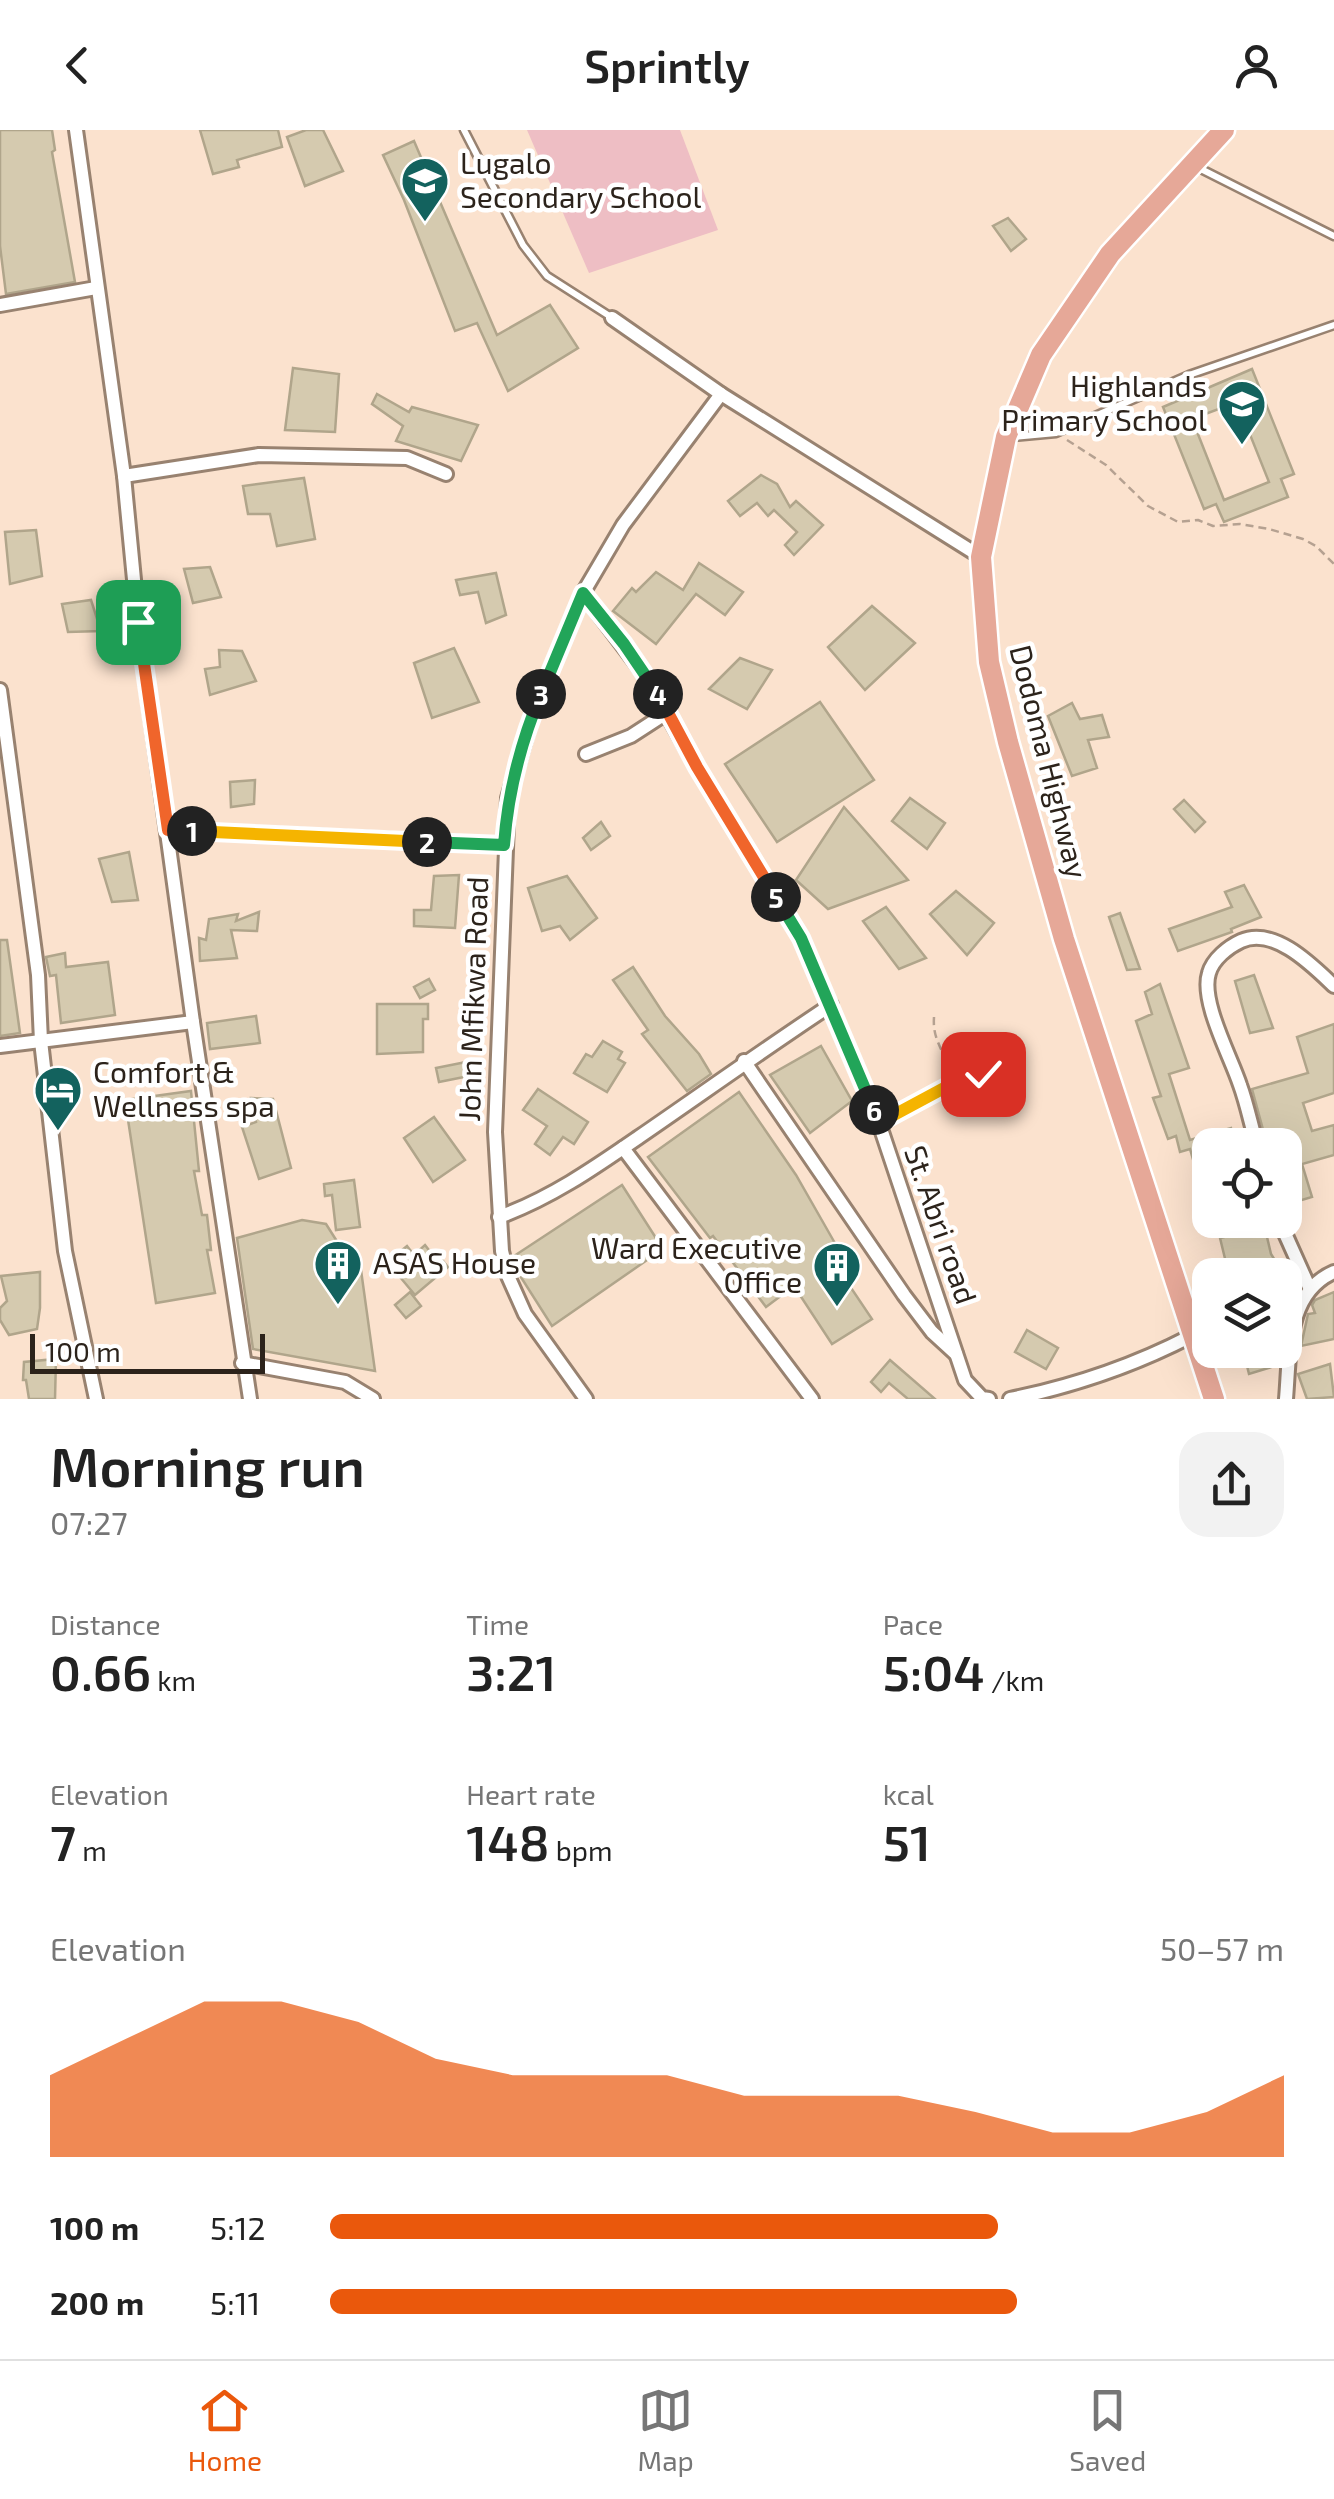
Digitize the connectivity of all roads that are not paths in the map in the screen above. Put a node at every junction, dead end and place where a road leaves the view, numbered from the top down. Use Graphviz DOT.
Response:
graph roads {
  1 [pos="76,130"];
  2 [pos="464,130"];
  3 [pos="1224,130"];
  4 [pos="1194,166"];
  5 [pos="1334,236"];
  6 [pos="96,288"];
  7 [pos="0,305"];
  8 [pos="612,318"];
  9 [pos="1334,325"];
  10 [pos="721,394"];
  11 [pos="1006,438"];
  12 [pos="446,474"];
  13 [pos="124,476"];
  14 [pos="981,557"];
  15 [pos="583,593"];
  16 [pos="0,690"];
  17 [pos="668,712"];
  18 [pos="586,754"];
  19 [pos="168,830"];
  20 [pos="504,845"];
  21 [pos="1334,986"];
  22 [pos="831,1006"];
  23 [pos="193,1022"];
  24 [pos="41,1040"];
  25 [pos="0,1046"];
  26 [pos="744,1062"];
  27 [pos="998,1070"];
  28 [pos="879,1123"];
  29 [pos="1252,1128"];
  30 [pos="623,1148"];
  31 [pos="499,1218"];
  32 [pos="1286,1238"];
  33 [pos="1334,1272"];
  34 [pos="1308,1287"];
  35 [pos="1191,1336"];
  36 [pos="958,1356"];
  37 [pos="242,1364"];
  38 [pos="96,1399"];
  39 [pos="250,1399"];
  40 [pos="372,1399"];
  41 [pos="586,1399"];
  42 [pos="812,1399"];
  43 [pos="989,1399"];
  44 [pos="1010,1399"];
  45 [pos="1214,1399"];
  46 [pos="1286,1399"];
  1 -- 6 [label="street"];
  2 -- 8 [label="lane"];
  3 -- 4 [label="highway, Dodoma Highway"];
  4 -- 5 [label="lane"];
  4 -- 11 [label="highway, Dodoma Highway"];
  6 -- 7 [label="street"];
  6 -- 13 [label="street"];
  8 -- 10 [label="street"];
  9 -- 11 [label="lane"];
  10 -- 14 [label="street"];
  10 -- 15 [label="street, John Mfikwa Road"];
  11 -- 14 [label="highway, Dodoma Highway"];
  12 -- 13 [label="street"];
  13 -- 19 [label="street"];
  14 -- 35 [label="highway, Dodoma Highway"];
  15 -- 17 [label="street, St. Abri road"];
  15 -- 20 [label="street, John Mfikwa Road"];
  16 -- 24 [label="street"];
  17 -- 18 [label="street"];
  17 -- 22 [label="street, St. Abri road"];
  19 -- 20 [label="street"];
  19 -- 23 [label="street"];
  20 -- 31 [label="street, John Mfikwa Road"];
  21 -- 29 [label="street"];
  22 -- 26 [label="street"];
  22 -- 28 [label="street, St. Abri road"];
  23 -- 24 [label="street"];
  23 -- 37 [label="street"];
  24 -- 25 [label="street"];
  24 -- 38 [label="street"];
  26 -- 30 [label="street"];
  26 -- 36 [label="street"];
  27 -- 28 [label="lane"];
  28 -- 36 [label="street, St. Abri road"];
  30 -- 31 [label="street"];
  30 -- 42 [label="street"];
  31 -- 41 [label="street, John Mfikwa Road"];
  32 -- 34 [label="street"];
  33 -- 34 [label="street"];
  34 -- 46 [label="street"];
  35 -- 44 [label="street"];
  35 -- 45 [label="highway, Dodoma Highway"];
  36 -- 43 [label="street, St. Abri road"];
  37 -- 39 [label="street"];
  37 -- 40 [label="street"];
}
